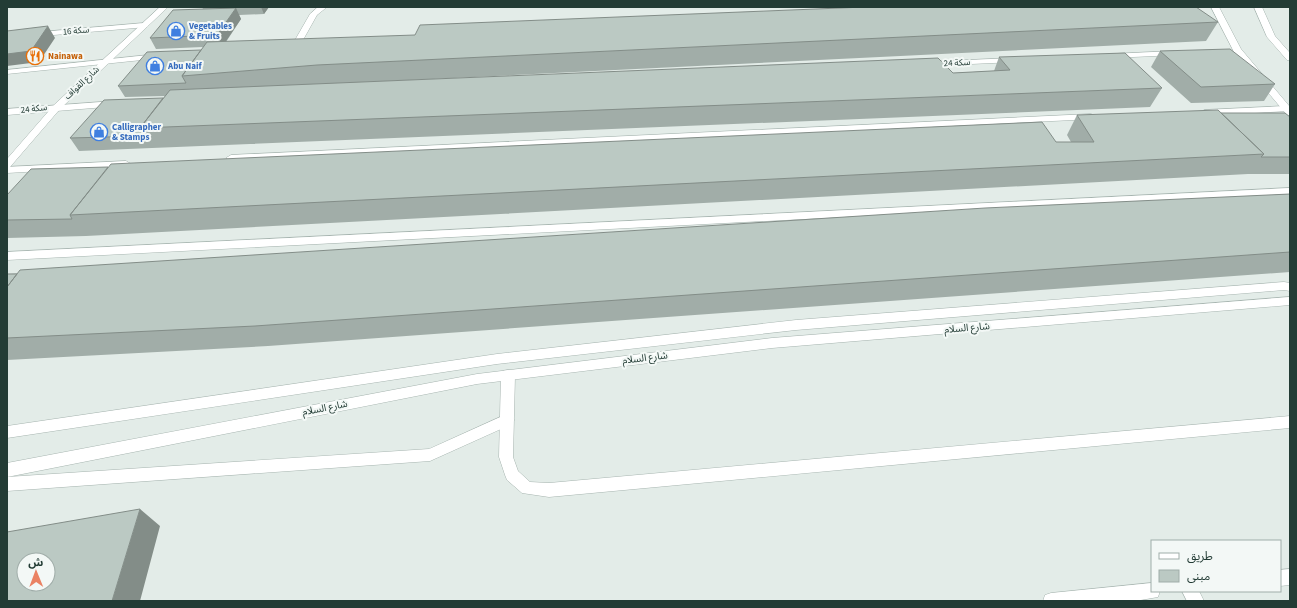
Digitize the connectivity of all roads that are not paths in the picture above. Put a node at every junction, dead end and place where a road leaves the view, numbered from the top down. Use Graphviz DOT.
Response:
graph roads {
  1 [pos="164,7"];
  2 [pos="323,7"];
  3 [pos="1215,7"];
  4 [pos="1258,7"];
  5 [pos="144,25"];
  6 [pos="7,37"];
  7 [pos="295,47"];
  8 [pos="1181,53"];
  9 [pos="164,56"];
  10 [pos="1101,56"];
  11 [pos="1290,58"];
  12 [pos="1021,60"];
  13 [pos="104,62"];
  14 [pos="918,65"];
  15 [pos="7,72"];
  16 [pos="120,103"];
  17 [pos="57,106"];
  18 [pos="1288,111"];
  19 [pos="7,112"];
  20 [pos="1191,113"];
  21 [pos="1104,117"];
  22 [pos="222,159"];
  23 [pos="134,163"];
  24 [pos="7,165"];
  25 [pos="7,170"];
  26 [pos="1290,191"];
  27 [pos="7,256"];
  28 [pos="1290,287"];
  29 [pos="1290,301"];
  30 [pos="508,375"];
  31 [pos="507,420"];
  32 [pos="1290,422"];
  33 [pos="7,432"];
  34 [pos="7,470"];
  35 [pos="7,484"];
  36 [pos="1151,591"];
  37 [pos="1191,592"];
  38 [pos="1051,601"];
  39 [pos="1196,601"];
  1 -- 5 [label="street, شارع القواف"];
  2 -- 7 [label="street"];
  3 -- 18 [label="street"];
  4 -- 11 [label="street"];
  5 -- 6 [label="street, سكة 16"];
  5 -- 13 [label="street, شارع القواف"];
  8 -- 10 [label="street"];
  9 -- 13 [label="street"];
  12 -- 14 [label="street, سكة 24"];
  13 -- 15 [label="street"];
  13 -- 17 [label="street, شارع القواف"];
  16 -- 17 [label="street, سكة 24"];
  17 -- 19 [label="street, سكة 24"];
  17 -- 24 [label="street, شارع القواف"];
  18 -- 20 [label="street"];
  21 -- 22 [label="street"];
  23 -- 25 [label="street"];
  26 -- 27 [label="street"];
  28 -- 33 [label="street, شارع السلام"];
  29 -- 30 [label="street, شارع السلام"];
  30 -- 31 [label="street"];
  30 -- 34 [label="street, شارع السلام"];
  31 -- 32 [label="street"];
  31 -- 35 [label="street"];
  36 -- 38 [label="street"];
  37 -- 39 [label="street"];
}
